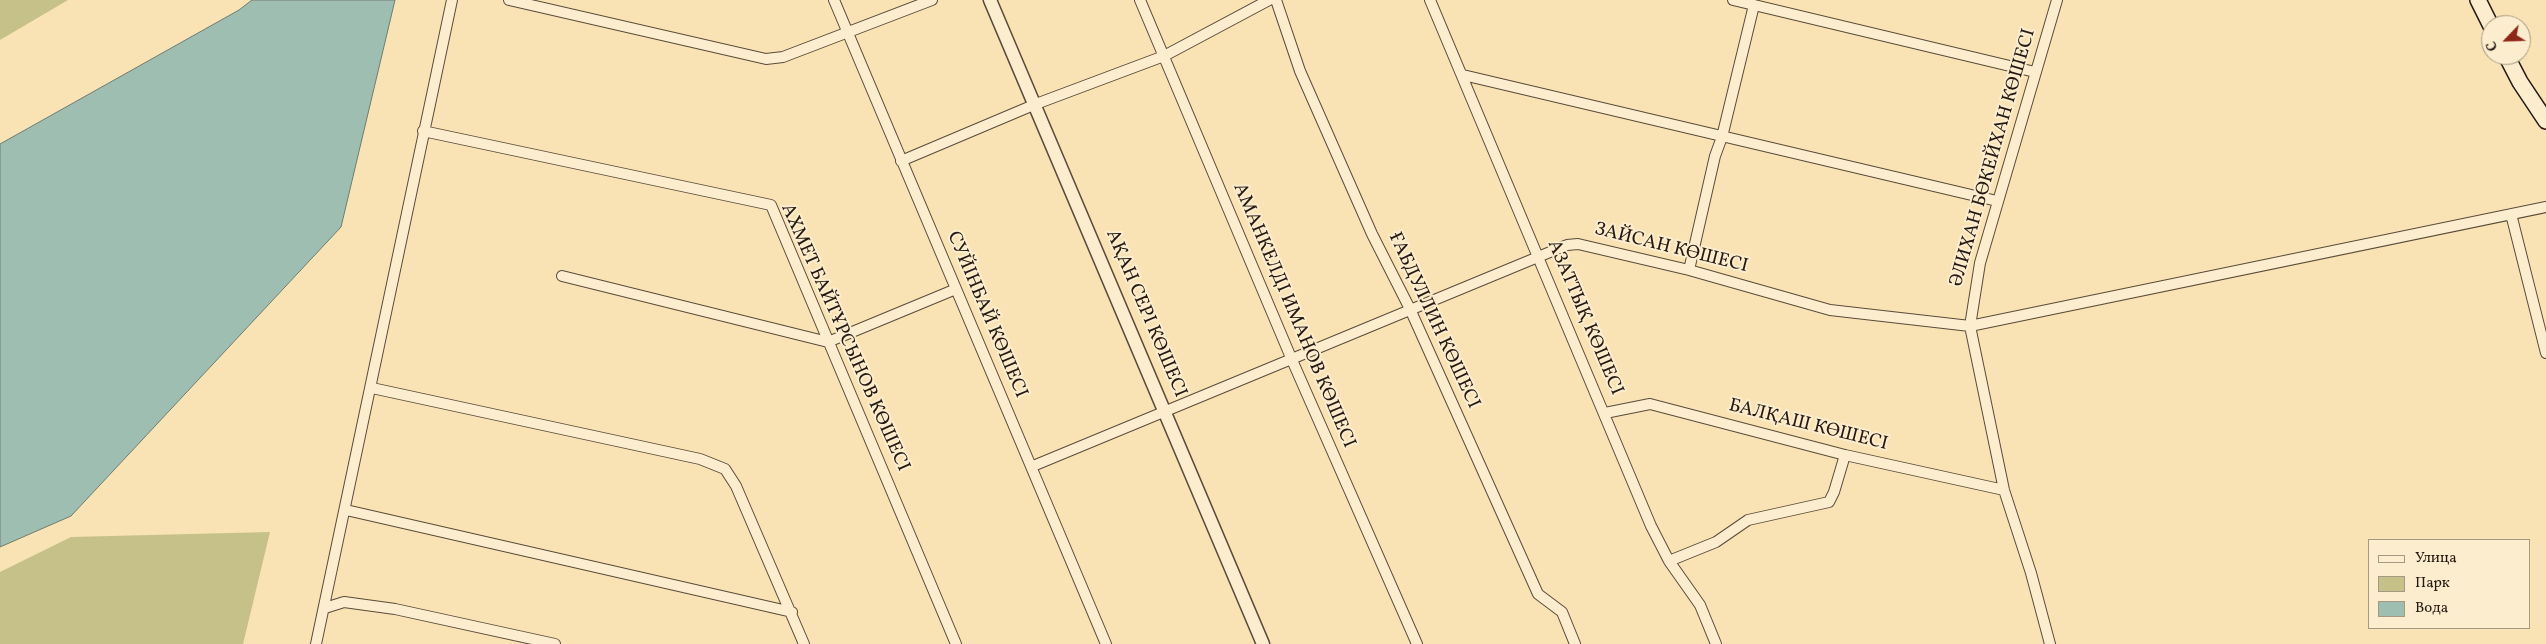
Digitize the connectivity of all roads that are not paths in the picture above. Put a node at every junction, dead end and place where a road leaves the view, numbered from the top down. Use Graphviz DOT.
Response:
graph roads {
  1 [pos="452,0"];
  2 [pos="509,0"];
  3 [pos="834,0"];
  4 [pos="932,0"];
  5 [pos="990,0"];
  6 [pos="1140,0"];
  7 [pos="1269,0"];
  8 [pos="1276,0"];
  9 [pos="1430,0"];
  10 [pos="1733,0"];
  11 [pos="2057,0"];
  12 [pos="2478,0"];
  13 [pos="1754,5"];
  14 [pos="2486,15"];
  15 [pos="848,34"];
  16 [pos="1164,56"];
  17 [pos="2511,65"];
  18 [pos="2035,72"];
  19 [pos="1463,75"];
  20 [pos="1036,104"];
  21 [pos="2546,121"];
  22 [pos="423,130"];
  23 [pos="1722,137"];
  24 [pos="901,161"];
  25 [pos="1996,201"];
  26 [pos="2546,207"];
  27 [pos="2511,214"];
  28 [pos="1539,256"];
  29 [pos="1689,270"];
  30 [pos="562,276"];
  31 [pos="956,290"];
  32 [pos="1410,309"];
  33 [pos="1970,326"];
  34 [pos="828,342"];
  35 [pos="2546,354"];
  36 [pos="1292,360"];
  37 [pos="372,388"];
  38 [pos="1166,411"];
  39 [pos="1605,413"];
  40 [pos="1846,455"];
  41 [pos="1033,466"];
  42 [pos="2004,490"];
  43 [pos="346,510"];
  44 [pos="1669,561"];
  45 [pos="324,608"];
  46 [pos="792,612"];
  47 [pos="316,644"];
  48 [pos="555,644"];
  49 [pos="804,644"];
  50 [pos="956,644"];
  51 [pos="1106,644"];
  52 [pos="1263,644"];
  53 [pos="1417,644"];
  54 [pos="1574,644"];
  55 [pos="1716,644"];
  56 [pos="2050,644"];
  1 -- 22 [label="street"];
  2 -- 15 [label="street"];
  3 -- 15 [label="street, СУЙІНБАЙ КӨШЕСІ"];
  4 -- 15 [label="street"];
  5 -- 20 [label="street, АҚАН СЕРІ КӨШЕСІ"];
  6 -- 16 [label="street, АМАНКЕЛДІ ИМАНОВ КӨШЕСІ"];
  7 -- 16 [label="street"];
  8 -- 32 [label="street, ҒАБДУЛЛИН КӨШЕСІ"];
  9 -- 19 [label="street, АЗАТТЫҚ КӨШЕСІ"];
  10 -- 13 [label="street"];
  11 -- 18 [label="street, ӘЛИХАН БӨКЕЙХАН КӨШЕСІ"];
  12 -- 14 [label="main road"];
  13 -- 18 [label="street"];
  13 -- 23 [label="street"];
  15 -- 24 [label="street, СУЙІНБАЙ КӨШЕСІ"];
  16 -- 20 [label="street"];
  16 -- 36 [label="street, АМАНКЕЛДІ ИМАНОВ КӨШЕСІ"];
  17 -- 21 [label="main road"];
  18 -- 25 [label="street, ӘЛИХАН БӨКЕЙХАН КӨШЕСІ"];
  19 -- 23 [label="street"];
  19 -- 28 [label="street, АЗАТТЫҚ КӨШЕСІ"];
  20 -- 24 [label="street"];
  20 -- 38 [label="street, АҚАН СЕРІ КӨШЕСІ"];
  22 -- 34 [label="street, АХМЕТ БАЙТҰРСЫНОВ КӨШЕСІ"];
  22 -- 37 [label="street"];
  23 -- 25 [label="street"];
  23 -- 29 [label="street"];
  24 -- 31 [label="street, СУЙІНБАЙ КӨШЕСІ"];
  25 -- 33 [label="street, ӘЛИХАН БӨКЕЙХАН КӨШЕСІ"];
  26 -- 27 [label="street, ЗАЙСАН КӨШЕСІ"];
  27 -- 33 [label="street, ЗАЙСАН КӨШЕСІ"];
  27 -- 35 [label="street"];
  28 -- 29 [label="street, ЗАЙСАН КӨШЕСІ"];
  28 -- 32 [label="street, ЗАЙСАН КӨШЕСІ"];
  28 -- 39 [label="street, АЗАТТЫҚ КӨШЕСІ"];
  29 -- 33 [label="street, ЗАЙСАН КӨШЕСІ"];
  30 -- 34 [label="street"];
  31 -- 34 [label="street"];
  31 -- 41 [label="street, СУЙІНБАЙ КӨШЕСІ"];
  32 -- 36 [label="street, ЗАЙСАН КӨШЕСІ"];
  32 -- 54 [label="street, ҒАБДУЛЛИН КӨШЕСІ"];
  33 -- 42 [label="street"];
  34 -- 50 [label="street, АХМЕТ БАЙТҰРСЫНОВ КӨШЕСІ"];
  36 -- 38 [label="street, ЗАЙСАН КӨШЕСІ"];
  36 -- 53 [label="street, АМАНКЕЛДІ ИМАНОВ КӨШЕСІ"];
  37 -- 43 [label="street"];
  37 -- 46 [label="street"];
  38 -- 41 [label="street, ЗАЙСАН КӨШЕСІ"];
  38 -- 52 [label="street, АҚАН СЕРІ КӨШЕСІ"];
  39 -- 40 [label="street, БАЛҚАШ КӨШЕСІ"];
  39 -- 44 [label="street, АЗАТТЫҚ КӨШЕСІ"];
  40 -- 42 [label="street, БАЛҚАШ КӨШЕСІ"];
  40 -- 44 [label="street"];
  41 -- 51 [label="street, СУЙІНБАЙ КӨШЕСІ"];
  42 -- 56 [label="street"];
  43 -- 45 [label="street"];
  43 -- 46 [label="street"];
  44 -- 55 [label="street, АЗАТТЫҚ КӨШЕСІ"];
  45 -- 47 [label="street"];
  45 -- 48 [label="street"];
  46 -- 49 [label="street"];
}
